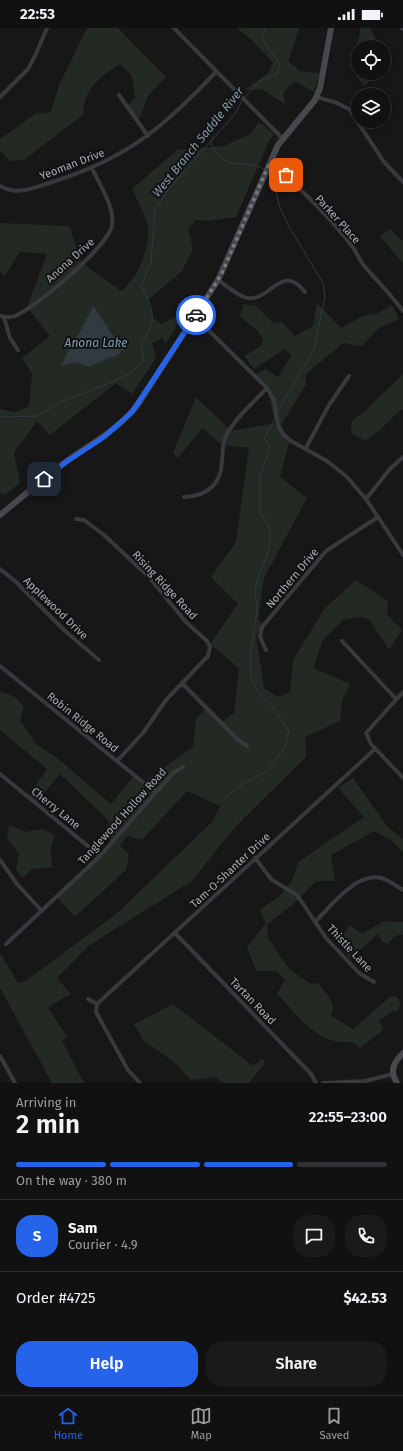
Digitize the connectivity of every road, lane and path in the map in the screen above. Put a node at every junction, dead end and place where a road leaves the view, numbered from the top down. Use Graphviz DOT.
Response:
graph roads {
  1 [pos="47,28"];
  2 [pos="174,28"];
  3 [pos="331,28"];
  4 [pos="216,72"];
  5 [pos="118,95"];
  6 [pos="0,97"];
  7 [pos="317,97"];
  8 [pos="148,136"];
  9 [pos="282,138"];
  10 [pos="267,167"];
  11 [pos="92,168"];
  12 [pos="403,182"];
  13 [pos="0,186"];
  14 [pos="218,280"];
  15 [pos="305,292"];
  16 [pos="403,311"];
  17 [pos="2,316"];
  18 [pos="195,317"];
  19 [pos="18,350"];
  20 [pos="350,376"];
  21 [pos="267,388"];
  22 [pos="306,448"];
  23 [pos="403,457"];
  24 [pos="184,497"];
  25 [pos="366,499"];
  26 [pos="0,515"];
  27 [pos="378,517"];
  28 [pos="76,519"];
  29 [pos="403,556"];
  30 [pos="0,569"];
  31 [pos="342,641"];
  32 [pos="266,650"];
  33 [pos="99,660"];
  34 [pos="0,666"];
  35 [pos="182,683"];
  36 [pos="403,692"];
  37 [pos="396,699"];
  38 [pos="247,746"];
  39 [pos="375,749"];
  40 [pos="117,761"];
  41 [pos="183,767"];
  42 [pos="0,774"];
  43 [pos="403,778"];
  44 [pos="155,792"];
  45 [pos="100,856"];
  46 [pos="256,858"];
  47 [pos="0,860"];
  48 [pos="403,890"];
  49 [pos="42,911"];
  50 [pos="315,922"];
  51 [pos="175,933"];
  52 [pos="6,944"];
  53 [pos="374,982"];
  54 [pos="88,999"];
  55 [pos="97,1004"];
  56 [pos="403,1053"];
  57 [pos="0,1056"];
  58 [pos="393,1074"];
  59 [pos="15,1083"];
  60 [pos="140,1083"];
  61 [pos="316,1083"];
  62 [pos="323,1083"];
  63 [pos="397,1083"];
  1 -- 6 [label="street"];
  2 -- 4 [label="street"];
  3 -- 7 [label="street"];
  4 -- 8 [label="street, Yeoman Drive"];
  4 -- 9 [label="street"];
  5 -- 8 [label="street"];
  7 -- 9 [label="street"];
  7 -- 12 [label="street"];
  8 -- 11 [label="street, Yeoman Drive"];
  9 -- 10 [label="street"];
  10 -- 14 [label="street"];
  10 -- 16 [label="street, Parker Place"];
  11 -- 13 [label="street, Yeoman Drive"];
  11 -- 17 [label="street, Anona Drive"];
  14 -- 15 [label="street"];
  14 -- 18 [label="street"];
  17 -- 19 [label="street"];
  18 -- 21 [label="street"];
  18 -- 26 [label="street"];
  20 -- 22 [label="street"];
  21 -- 22 [label="street"];
  21 -- 24 [label="street"];
  22 -- 25 [label="street"];
  23 -- 25 [label="street"];
  25 -- 27 [label="street"];
  27 -- 29 [label="street"];
  27 -- 32 [label="street, Northern Drive"];
  28 -- 35 [label="street, Rising Ridge Road"];
  30 -- 33 [label="street, Applewood Drive"];
  31 -- 37 [label="street"];
  34 -- 40 [label="street, Robin Ridge Road"];
  35 -- 38 [label="street"];
  35 -- 40 [label="street"];
  36 -- 37 [label="street"];
  37 -- 39 [label="street"];
  39 -- 43 [label="street"];
  39 -- 46 [label="street, Tam-O-Shanter Drive"];
  40 -- 44 [label="street, Robin Ridge Road"];
  41 -- 44 [label="street, Tanglewood Hollow Road"];
  42 -- 45 [label="street, Cherry Lane"];
  44 -- 45 [label="street, Tanglewood Hollow Road"];
  45 -- 49 [label="street, Tanglewood Hollow Road"];
  46 -- 50 [label="street, Thistle Lane"];
  46 -- 51 [label="street, Tam-O-Shanter Drive"];
  47 -- 49 [label="street"];
  48 -- 50 [label="street"];
  49 -- 52 [label="street, Tanglewood Hollow Road"];
  50 -- 53 [label="street, Thistle Lane"];
  51 -- 55 [label="street, Tam-O-Shanter Drive"];
  51 -- 61 [label="street, Tartan Road"];
  54 -- 55 [label="street"];
  55 -- 60 [label="street"];
  56 -- 58 [label="street"];
  57 -- 59 [label="street"];
  58 -- 62 [label="street"];
  58 -- 63 [label="street"];
}
